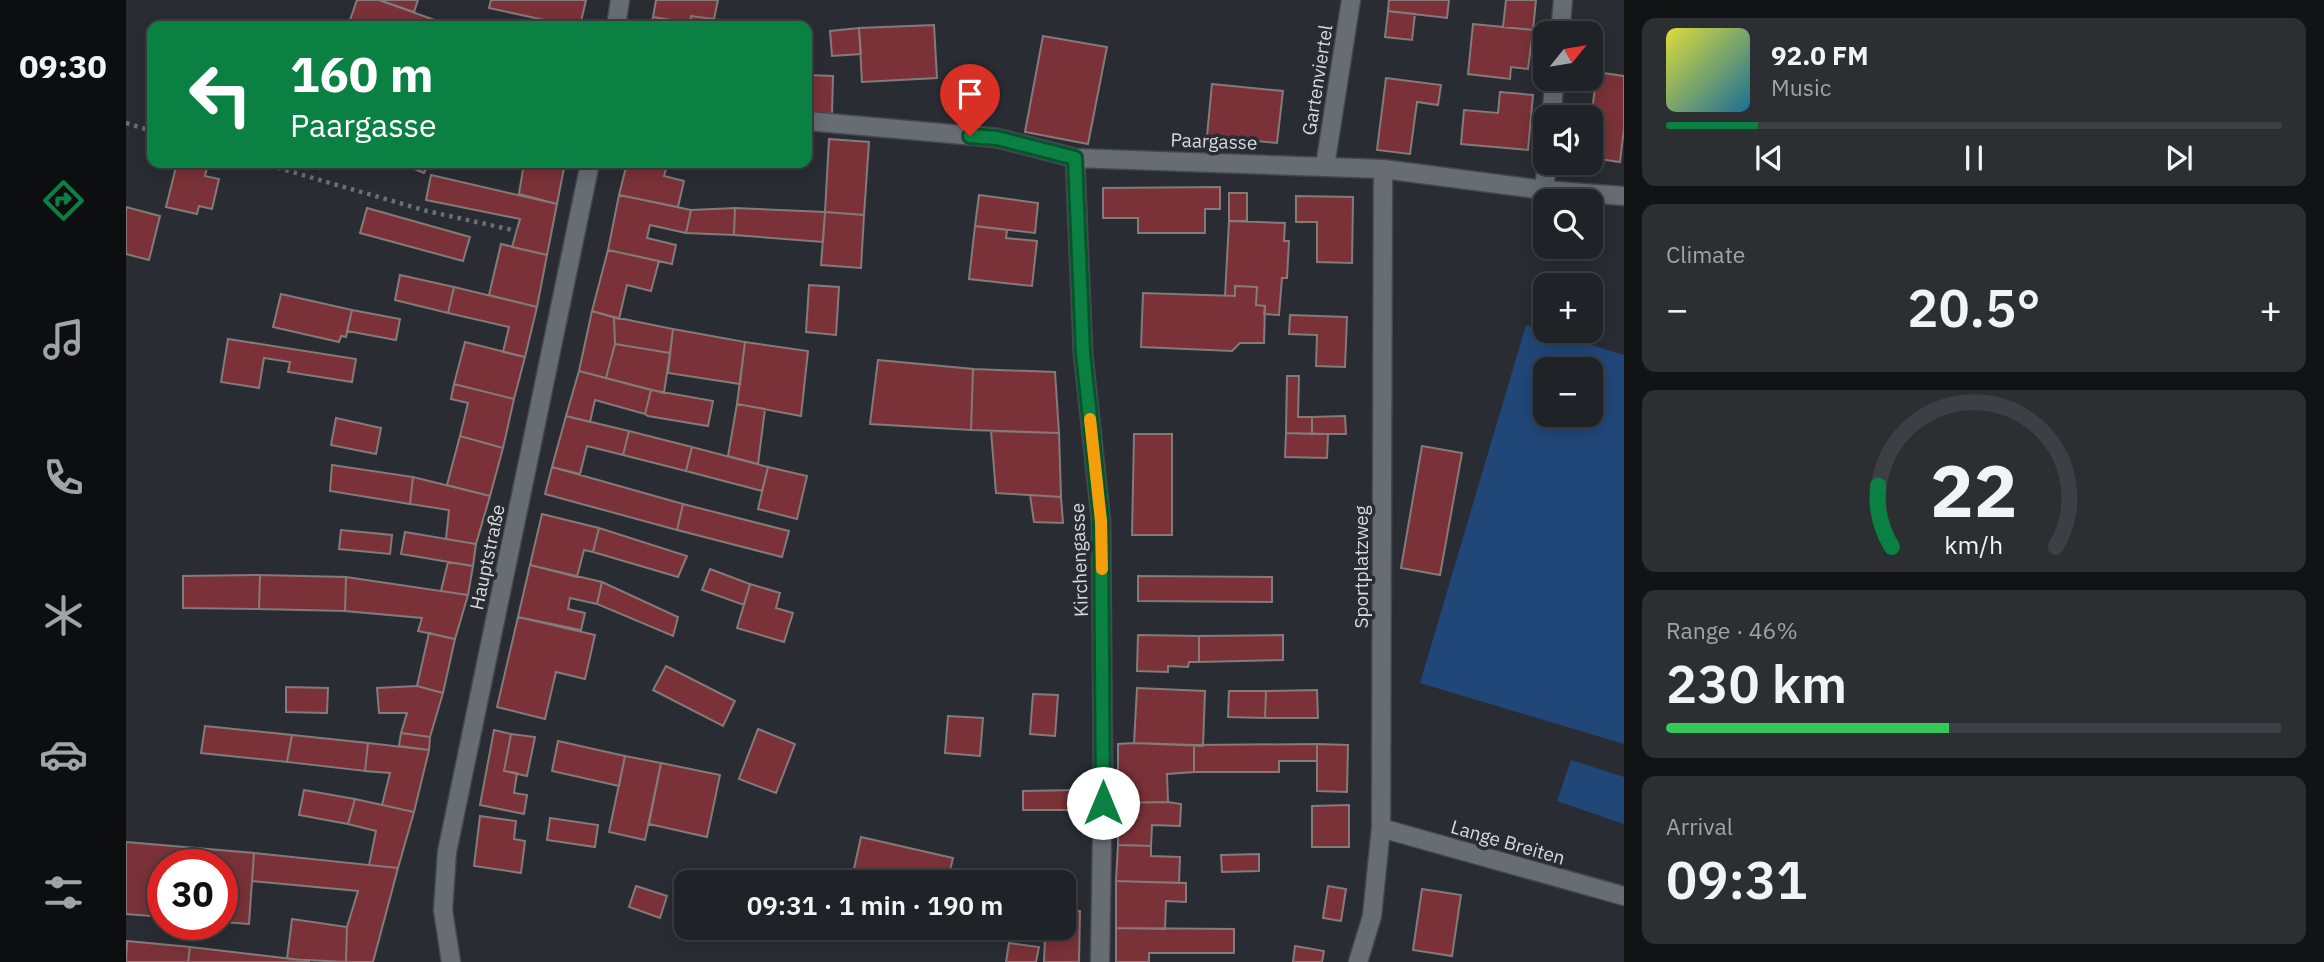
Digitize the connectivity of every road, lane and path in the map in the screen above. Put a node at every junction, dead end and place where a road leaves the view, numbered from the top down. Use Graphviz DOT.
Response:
graph roads {
  1 [pos="620,0"];
  2 [pos="1351,0"];
  3 [pos="1563,0"];
  4 [pos="617,21"];
  5 [pos="1561,21"];
  6 [pos="812,121"];
  7 [pos="126,123"];
  8 [pos="147,129"];
  9 [pos="1075,158"];
  10 [pos="1325,166"];
  11 [pos="278,168"];
  12 [pos="589,168"];
  13 [pos="1383,169"];
  14 [pos="1536,189"];
  15 [pos="1603,195"];
  16 [pos="1622,197"];
  17 [pos="517,232"];
  18 [pos="1381,828"];
  19 [pos="1624,896"];
  20 [pos="451,962"];
  21 [pos="1100,962"];
  22 [pos="1358,962"];
  1 -- 4 [label="street"];
  2 -- 10 [label="street, Gartenviertel"];
  3 -- 5 [label="street"];
  6 -- 9 [label="street, Paargasse"];
  7 -- 8 [label="path"];
  9 -- 10 [label="street, Paargasse"];
  9 -- 21 [label="street, Kirchengasse"];
  10 -- 13 [label="street, Paargasse"];
  11 -- 17 [label="path"];
  12 -- 20 [label="street, Hauptstraße"];
  13 -- 14 [label="street, Paargasse"];
  13 -- 18 [label="street, Sportplatzweg"];
  15 -- 16 [label="street, Paargasse"];
  18 -- 19 [label="street, Lange Breiten"];
  18 -- 22 [label="street, Sportplatzweg"];
}
